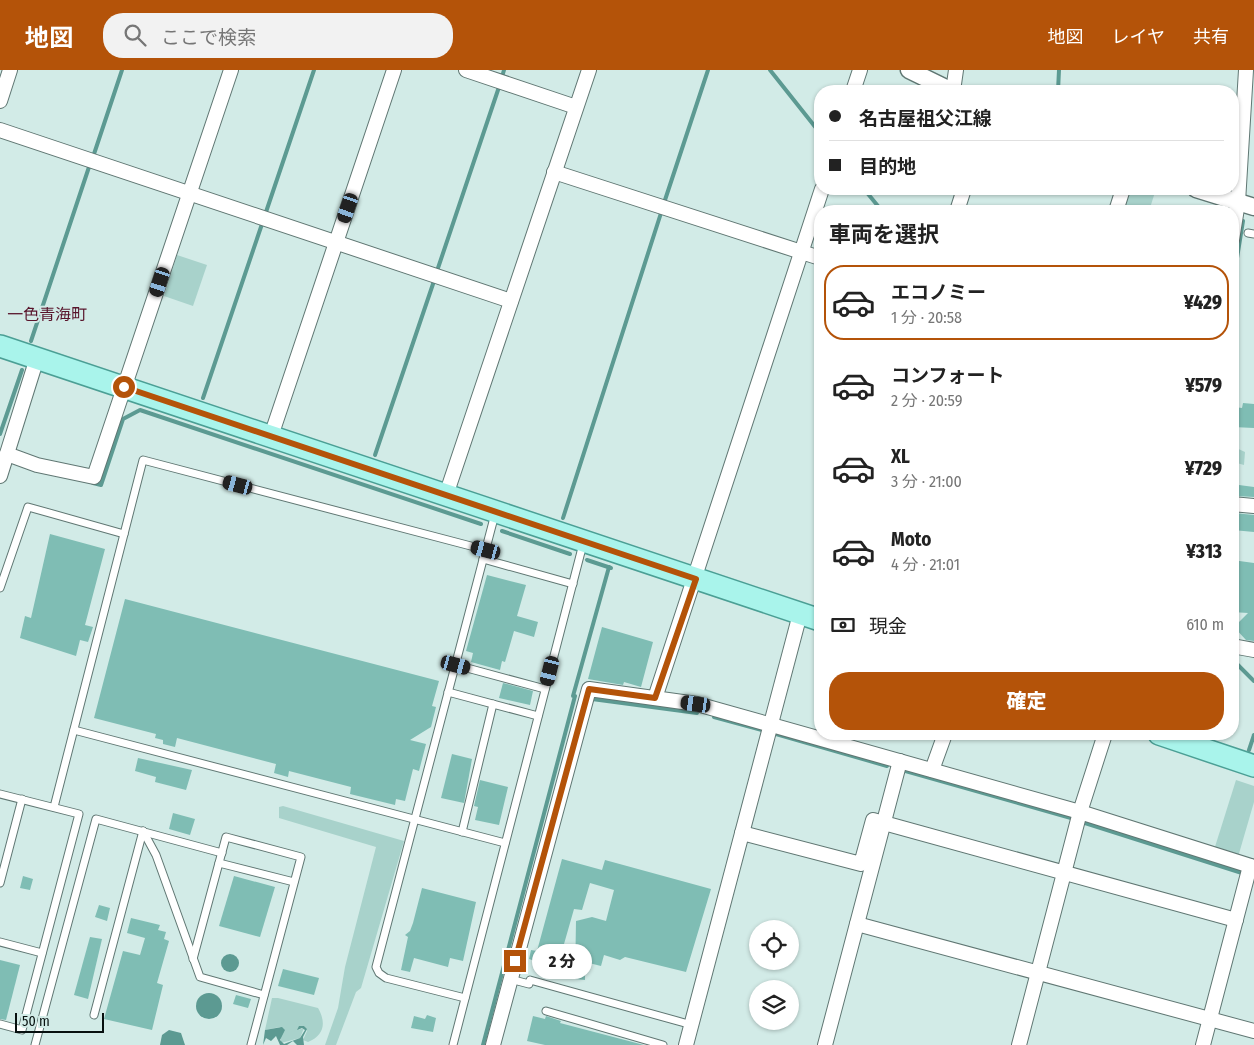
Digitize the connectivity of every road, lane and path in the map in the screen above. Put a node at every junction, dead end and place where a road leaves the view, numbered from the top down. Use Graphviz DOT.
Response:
graph roads {
  1 [pos="10,70"];
  2 [pos="231,70"];
  3 [pos="394,70"];
  4 [pos="466,70"];
  5 [pos="589,70"];
  6 [pos="860,70"];
  7 [pos="909,70"];
  8 [pos="956,70"];
  9 [pos="1246,70"];
  10 [pos="855,85"];
  11 [pos="940,85"];
  12 [pos="953,85"];
  13 [pos="0,100"];
  14 [pos="576,107"];
  15 [pos="0,130"];
  16 [pos="1248,138"];
  17 [pos="554,172"];
  18 [pos="189,194"];
  19 [pos="1216,195"];
  20 [pos="1246,204"];
  21 [pos="814,214"];
  22 [pos="1239,222"];
  23 [pos="336,243"];
  24 [pos="802,252"];
  25 [pos="814,256"];
  26 [pos="511,301"];
  27 [pos="0,346"];
  28 [pos="37,358"];
  29 [pos="124,387"];
  30 [pos="271,436"];
  31 [pos="7,454"];
  32 [pos="0,476"];
  33 [pos="446,495"];
  34 [pos="1239,505"];
  35 [pos="1254,506"];
  36 [pos="496,512"];
  37 [pos="124,534"];
  38 [pos="584,541"];
  39 [pos="486,550"];
  40 [pos="483,559"];
  41 [pos="696,579"];
  42 [pos="573,584"];
  43 [pos="0,588"];
  44 [pos="810,617"];
  45 [pos="1239,647"];
  46 [pos="1254,650"];
  47 [pos="456,665"];
  48 [pos="546,689"];
  49 [pos="448,692"];
  50 [pos="655,698"];
  51 [pos="493,704"];
  52 [pos="538,716"];
  53 [pos="771,725"];
  54 [pos="74,730"];
  55 [pos="814,737"];
  56 [pos="825,740"];
  57 [pos="943,740"];
  58 [pos="1103,740"];
  59 [pos="1177,740"];
  60 [pos="900,761"];
  61 [pos="1254,766"];
  62 [pos="932,770"];
  63 [pos="0,794"];
  64 [pos="22,799"];
  65 [pos="54,808"];
  66 [pos="1080,812"];
  67 [pos="415,820"];
  68 [pos="884,822"];
  69 [pos="143,831"];
  70 [pos="462,832"];
  71 [pos="742,833"];
  72 [pos="505,843"];
  73 [pos="222,853"];
  74 [pos="219,862"];
  75 [pos="1252,867"];
  76 [pos="1064,872"];
  77 [pos="294,882"];
  78 [pos="0,883"];
  79 [pos="1236,920"];
  80 [pos="857,924"];
  81 [pos="0,942"];
  82 [pos="42,953"];
  83 [pos="193,959"];
  84 [pos="1037,974"];
  85 [pos="510,979"];
  86 [pos="264,995"];
  87 [pos="465,998"];
  88 [pos="546,1011"];
  89 [pos="94,1015"];
  90 [pos="1210,1019"];
  91 [pos="0,1024"];
  92 [pos="692,1025"];
  93 [pos="1254,1031"];
  94 [pos="35,1045"];
  95 [pos="251,1045"];
  96 [pos="453,1045"];
  97 [pos="493,1045"];
  98 [pos="663,1045"];
  99 [pos="686,1045"];
  100 [pos="825,1045"];
  101 [pos="1018,1045"];
  102 [pos="1204,1045"];
  1 -- 13 [label="street"];
  2 -- 18 [label="street"];
  3 -- 23 [label="street"];
  4 -- 14 [label="street"];
  5 -- 14 [label="street"];
  6 -- 10 [label="street"];
  7 -- 11 [label="street"];
  8 -- 12 [label="street"];
  9 -- 16 [label="street"];
  14 -- 17 [label="street"];
  15 -- 18 [label="street"];
  16 -- 20 [label="street"];
  17 -- 24 [label="street"];
  17 -- 26 [label="street"];
  18 -- 23 [label="street"];
  18 -- 29 [label="street"];
  19 -- 20 [label="street"];
  20 -- 22 [label="street"];
  21 -- 24 [label="street"];
  23 -- 26 [label="street"];
  23 -- 30 [label="street"];
  24 -- 25 [label="street"];
  24 -- 41 [label="street"];
  26 -- 33 [label="street"];
  27 -- 28 [label="main road"];
  28 -- 29 [label="main road"];
  28 -- 31 [label="street"];
  29 -- 30 [label="main road"];
  29 -- 31 [label="street"];
  30 -- 33 [label="main road"];
  31 -- 32 [label="street"];
  33 -- 36 [label="main road"];
  34 -- 35 [label="street"];
  36 -- 38 [label="main road"];
  36 -- 39 [label="lane"];
  37 -- 39 [label="lane"];
  37 -- 43 [label="lane"];
  37 -- 54 [label="lane"];
  38 -- 41 [label="main road"];
  38 -- 42 [label="lane"];
  39 -- 40 [label="lane"];
  40 -- 42 [label="lane"];
  40 -- 47 [label="lane"];
  41 -- 44 [label="main road"];
  41 -- 50 [label="street"];
  42 -- 48 [label="lane"];
  44 -- 53 [label="street"];
  45 -- 46 [label="street"];
  47 -- 48 [label="lane"];
  47 -- 49 [label="lane"];
  48 -- 52 [label="lane"];
  49 -- 51 [label="lane"];
  49 -- 67 [label="lane"];
  50 -- 53 [label="street"];
  50 -- 85 [label="street"];
  51 -- 52 [label="lane"];
  51 -- 70 [label="lane"];
  52 -- 72 [label="lane"];
  53 -- 55 [label="street"];
  53 -- 71 [label="street"];
  54 -- 65 [label="lane"];
  54 -- 67 [label="lane"];
  56 -- 60 [label="street"];
  57 -- 62 [label="street"];
  58 -- 66 [label="street"];
  59 -- 61 [label="main road"];
  60 -- 62 [label="street"];
  60 -- 68 [label="street"];
  62 -- 66 [label="street"];
  63 -- 64 [label="lane"];
  64 -- 65 [label="lane"];
  64 -- 78 [label="lane"];
  65 -- 82 [label="lane"];
  66 -- 75 [label="street"];
  66 -- 76 [label="street"];
  67 -- 70 [label="lane"];
  67 -- 87 [label="lane"];
  68 -- 71 [label="street"];
  68 -- 76 [label="street"];
  68 -- 80 [label="street"];
  69 -- 73 [label="lane"];
  69 -- 83 [label="lane"];
  69 -- 89 [label="lane"];
  69 -- 94 [label="lane"];
  70 -- 72 [label="lane"];
  71 -- 92 [label="street"];
  72 -- 87 [label="lane"];
  73 -- 74 [label="lane"];
  73 -- 77 [label="lane"];
  74 -- 77 [label="lane"];
  74 -- 83 [label="lane"];
  75 -- 79 [label="street"];
  76 -- 79 [label="street"];
  76 -- 84 [label="street"];
  77 -- 86 [label="lane"];
  79 -- 90 [label="street"];
  80 -- 84 [label="street"];
  80 -- 100 [label="street"];
  81 -- 82 [label="lane"];
  82 -- 91 [label="lane"];
  83 -- 86 [label="lane"];
  84 -- 90 [label="street"];
  84 -- 101 [label="street"];
  85 -- 92 [label="lane"];
  85 -- 97 [label="street"];
  86 -- 95 [label="lane"];
  87 -- 96 [label="lane"];
  88 -- 98 [label="lane"];
  90 -- 93 [label="street"];
  90 -- 102 [label="street"];
  92 -- 99 [label="street"];
}
